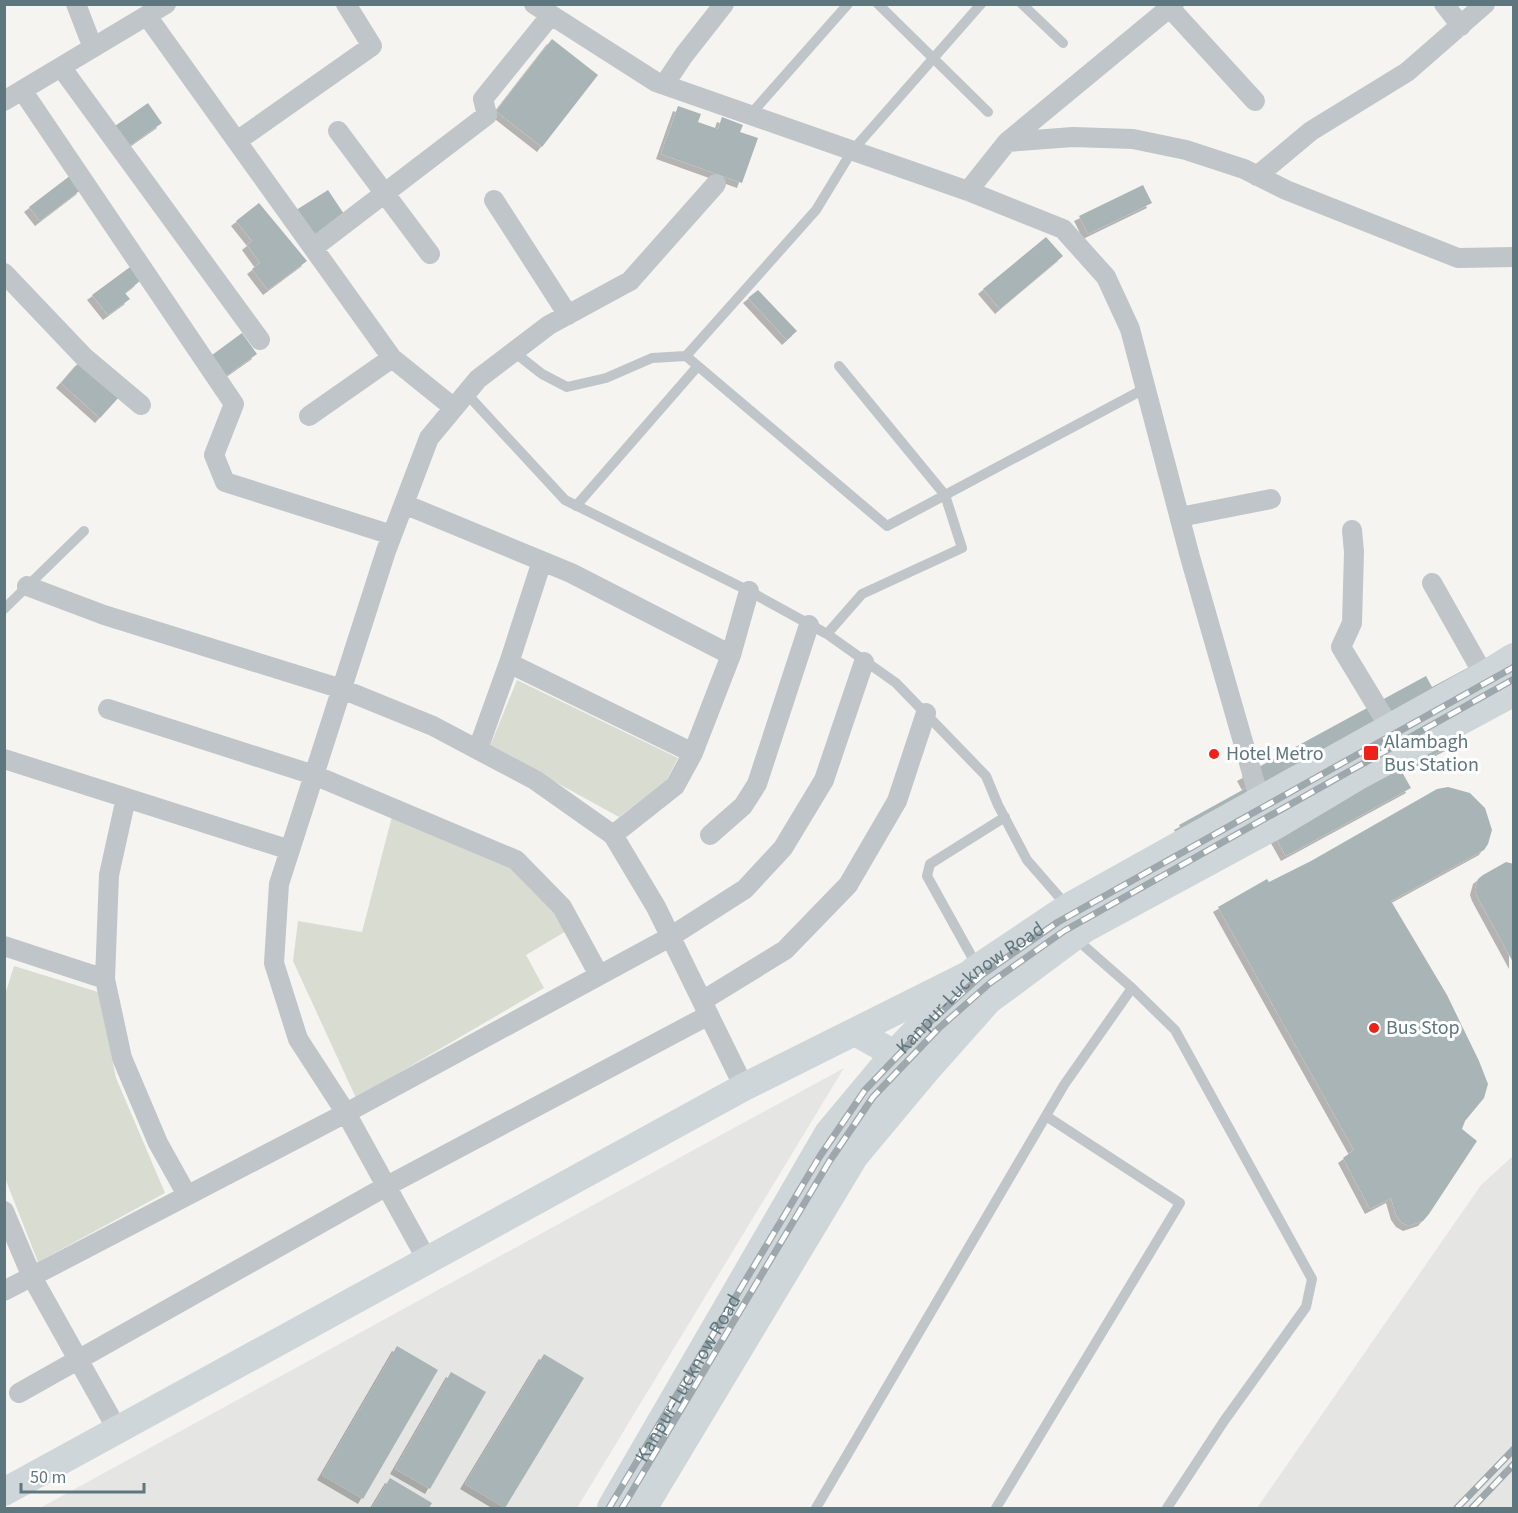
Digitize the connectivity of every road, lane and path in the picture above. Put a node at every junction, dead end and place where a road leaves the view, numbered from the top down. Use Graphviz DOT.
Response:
graph roads {
  1 [pos="76,4"];
  2 [pos="166,4"];
  3 [pos="346,4"];
  4 [pos="534,4"];
  5 [pos="724,4"];
  6 [pos="848,4"];
  7 [pos="878,4"];
  8 [pos="981,4"];
  9 [pos="1022,4"];
  10 [pos="1444,4"];
  11 [pos="1485,4"];
  12 [pos="1172,6"];
  13 [pos="551,15"];
  14 [pos="147,16"];
  15 [pos="1461,26"];
  16 [pos="1063,43"];
  17 [pos="93,48"];
  18 [pos="933,59"];
  19 [pos="61,67"];
  20 [pos="664,85"];
  21 [pos="22,90"];
  22 [pos="4,101"];
  23 [pos="1255,101"];
  24 [pos="988,112"];
  25 [pos="750,115"];
  26 [pos="338,131"];
  27 [pos="237,141"];
  28 [pos="1007,142"];
  29 [pos="852,151"];
  30 [pos="1257,176"];
  31 [pos="716,184"];
  32 [pos="968,191"];
  33 [pos="385,193"];
  34 [pos="494,200"];
  35 [pos="313,248"];
  36 [pos="430,254"];
  37 [pos="1514,257"];
  38 [pos="4,273"];
  39 [pos="568,315"];
  40 [pos="260,340"];
  41 [pos="514,352"];
  42 [pos="686,356"];
  43 [pos="392,358"];
  44 [pos="839,366"];
  45 [pos="697,367"];
  46 [pos="1146,388"];
  47 [pos="460,400"];
  48 [pos="141,405"];
  49 [pos="309,416"];
  50 [pos="945,495"];
  51 [pos="1271,499"];
  52 [pos="404,504"];
  53 [pos="576,506"];
  54 [pos="1180,517"];
  55 [pos="1352,530"];
  56 [pos="84,531"];
  57 [pos="392,535"];
  58 [pos="542,561"];
  59 [pos="1432,583"];
  60 [pos="27,586"];
  61 [pos="749,591"];
  62 [pos="4,609"];
  63 [pos="809,625"];
  64 [pos="827,634"];
  65 [pos="731,655"];
  66 [pos="1514,659"];
  67 [pos="864,662"];
  68 [pos="509,663"];
  69 [pos="1485,676"];
  70 [pos="342,689"];
  71 [pos="1514,690"];
  72 [pos="108,709"];
  73 [pos="926,712"];
  74 [pos="1390,728"];
  75 [pos="478,749"];
  76 [pos="693,753"];
  77 [pos="4,759"];
  78 [pos="314,775"];
  79 [pos="126,798"];
  80 [pos="1260,801"];
  81 [pos="1005,817"];
  82 [pos="710,835"];
  83 [pos="613,836"];
  84 [pos="290,850"];
  85 [pos="1071,922"];
  86 [pos="670,937"];
  87 [pos="6,953"];
  88 [pos="977,970"];
  89 [pos="599,975"];
  90 [pos="105,979"];
  91 [pos="1132,988"];
  92 [pos="706,1008"];
  93 [pos="855,1032"];
  94 [pos="896,1055"];
  95 [pos="924,1070"];
  96 [pos="744,1087"];
  97 [pos="346,1113"];
  98 [pos="1046,1116"];
  99 [pos="385,1187"];
  100 [pos="187,1195"];
  101 [pos="4,1211"];
  102 [pos="427,1260"];
  103 [pos="32,1277"];
  104 [pos="4,1291"];
  105 [pos="79,1360"];
  106 [pos="19,1393"];
  107 [pos="117,1429"];
  108 [pos="4,1492"];
  109 [pos="613,1509"];
  110 [pos="641,1509"];
  111 [pos="816,1509"];
  112 [pos="996,1509"];
  113 [pos="1167,1509"];
  1 -- 17 [label="street"];
  2 -- 14 [label="street"];
  3 -- 27 [label="street"];
  4 -- 13 [label="street"];
  5 -- 20 [label="street"];
  6 -- 25 [label="lane"];
  7 -- 18 [label="lane"];
  8 -- 18 [label="lane"];
  9 -- 16 [label="lane"];
  10 -- 15 [label="street"];
  11 -- 15 [label="street"];
  12 -- 23 [label="street"];
  12 -- 28 [label="street"];
  13 -- 20 [label="street"];
  13 -- 33 [label="street"];
  14 -- 17 [label="street"];
  14 -- 27 [label="street"];
  15 -- 30 [label="street"];
  17 -- 19 [label="street"];
  18 -- 24 [label="lane"];
  18 -- 29 [label="lane"];
  19 -- 21 [label="street"];
  19 -- 40 [label="street"];
  20 -- 25 [label="street"];
  21 -- 22 [label="street"];
  21 -- 57 [label="street"];
  25 -- 29 [label="street"];
  26 -- 33 [label="street"];
  27 -- 35 [label="street"];
  28 -- 30 [label="street"];
  28 -- 32 [label="street"];
  29 -- 32 [label="street"];
  29 -- 42 [label="lane"];
  30 -- 37 [label="street"];
  31 -- 39 [label="street"];
  32 -- 46 [label="street"];
  33 -- 35 [label="street"];
  33 -- 36 [label="street"];
  34 -- 39 [label="street"];
  35 -- 43 [label="street"];
  38 -- 48 [label="street"];
  39 -- 41 [label="street"];
  41 -- 42 [label="lane"];
  41 -- 47 [label="street"];
  42 -- 45 [label="lane"];
  43 -- 47 [label="street"];
  43 -- 49 [label="street"];
  44 -- 50 [label="lane"];
  45 -- 50 [label="lane"];
  45 -- 53 [label="lane"];
  46 -- 50 [label="lane"];
  46 -- 54 [label="street"];
  47 -- 52 [label="street"];
  47 -- 53 [label="lane"];
  50 -- 64 [label="lane"];
  51 -- 54 [label="street"];
  52 -- 57 [label="street"];
  52 -- 58 [label="street"];
  53 -- 61 [label="lane"];
  54 -- 80 [label="street"];
  55 -- 74 [label="street"];
  56 -- 60 [label="lane"];
  57 -- 70 [label="street"];
  58 -- 65 [label="street"];
  58 -- 68 [label="street"];
  59 -- 69 [label="street"];
  60 -- 62 [label="lane"];
  60 -- 70 [label="street"];
  61 -- 63 [label="lane"];
  61 -- 65 [label="street"];
  63 -- 64 [label="lane"];
  63 -- 82 [label="street"];
  64 -- 67 [label="lane"];
  65 -- 76 [label="street"];
  66 -- 69 [label="main road, Kanpur-Lucknow Road"];
  67 -- 73 [label="lane"];
  67 -- 86 [label="street"];
  68 -- 75 [label="street"];
  68 -- 76 [label="street"];
  69 -- 74 [label="main road, Kanpur-Lucknow Road"];
  70 -- 75 [label="street"];
  70 -- 78 [label="street"];
  71 -- 85 [label="main road, Kanpur-Lucknow Road"];
  72 -- 78 [label="street"];
  73 -- 81 [label="lane"];
  73 -- 92 [label="street"];
  74 -- 80 [label="main road, Kanpur-Lucknow Road"];
  75 -- 83 [label="street"];
  76 -- 83 [label="street"];
  77 -- 79 [label="street"];
  78 -- 84 [label="street"];
  78 -- 89 [label="street"];
  79 -- 84 [label="street"];
  79 -- 90 [label="street"];
  80 -- 85 [label="main road, Kanpur-Lucknow Road"];
  81 -- 85 [label="lane"];
  81 -- 88 [label="lane"];
  83 -- 86 [label="street"];
  84 -- 97 [label="street"];
  85 -- 88 [label="main road, Kanpur-Lucknow Road"];
  85 -- 91 [label="lane"];
  85 -- 95 [label="main road, Kanpur-Lucknow Road"];
  86 -- 89 [label="street"];
  86 -- 92 [label="street"];
  87 -- 90 [label="street"];
  88 -- 93 [label="main road"];
  88 -- 94 [label="main road, Kanpur-Lucknow Road"];
  89 -- 97 [label="street"];
  90 -- 100 [label="street"];
  91 -- 98 [label="lane"];
  91 -- 113 [label="lane"];
  92 -- 96 [label="street"];
  92 -- 99 [label="street"];
  93 -- 94 [label="main road"];
  93 -- 96 [label="main road"];
  94 -- 95 [label="main road"];
  94 -- 109 [label="main road, Kanpur-Lucknow Road"];
  95 -- 110 [label="main road, Kanpur-Lucknow Road"];
  96 -- 102 [label="main road"];
  97 -- 99 [label="street"];
  97 -- 100 [label="street"];
  98 -- 111 [label="lane"];
  98 -- 112 [label="lane"];
  99 -- 102 [label="street"];
  99 -- 105 [label="street"];
  100 -- 103 [label="street"];
  101 -- 103 [label="street"];
  102 -- 107 [label="main road"];
  103 -- 104 [label="street"];
  103 -- 105 [label="street"];
  105 -- 106 [label="street"];
  105 -- 107 [label="street"];
  107 -- 108 [label="main road"];
}
